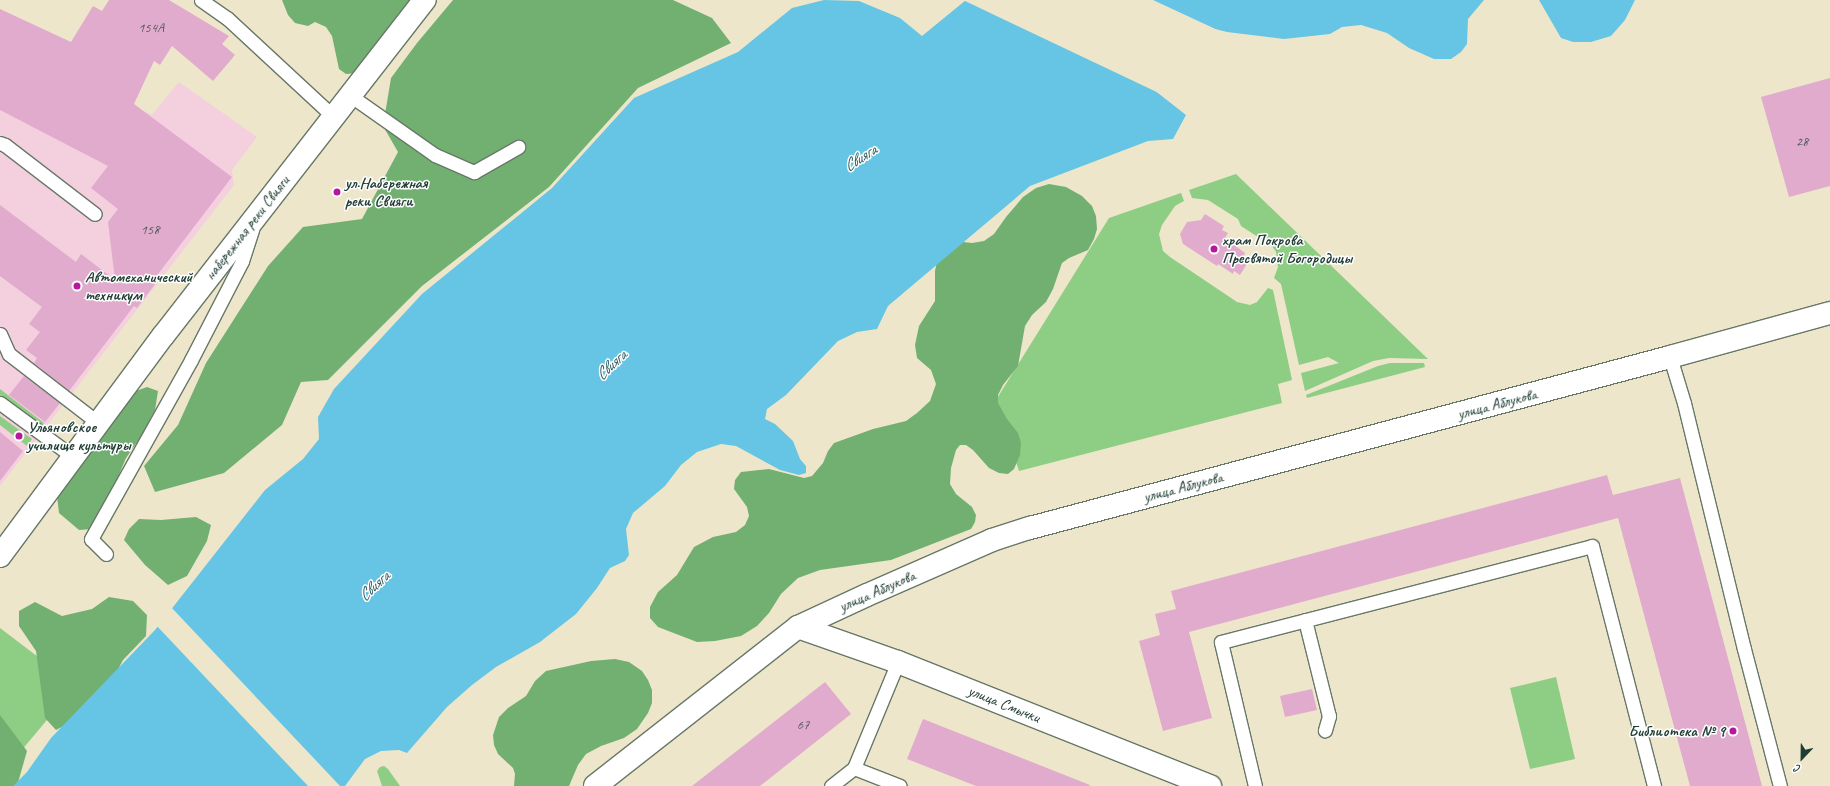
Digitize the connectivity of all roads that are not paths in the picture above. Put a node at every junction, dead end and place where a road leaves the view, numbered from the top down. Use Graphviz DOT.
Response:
graph roads {
  1 [pos="200,0"];
  2 [pos="425,0"];
  3 [pos="351,96"];
  4 [pos="334,117"];
  5 [pos="0,143"];
  6 [pos="518,148"];
  7 [pos="95,214"];
  8 [pos="257,215"];
  9 [pos="1830,313"];
  10 [pos="0,334"];
  11 [pos="1670,358"];
  12 [pos="0,402"];
  13 [pos="98,422"];
  14 [pos="72,456"];
  15 [pos="2,548"];
  16 [pos="106,554"];
  17 [pos="1305,620"];
  18 [pos="798,628"];
  19 [pos="898,662"];
  20 [pos="1325,730"];
  21 [pos="854,768"];
  22 [pos="594,786"];
  23 [pos="831,786"];
  24 [pos="900,786"];
  25 [pos="1210,786"];
  26 [pos="1255,786"];
  27 [pos="1654,786"];
  28 [pos="1780,786"];
  1 -- 4 [label="lane"];
  2 -- 3 [label="street, набережная реки Свияги"];
  3 -- 4 [label="street, набережная реки Свияги"];
  3 -- 6 [label="lane"];
  4 -- 8 [label="street, набережная реки Свияги"];
  5 -- 7 [label="lane"];
  8 -- 13 [label="street, набережная реки Свияги"];
  8 -- 16 [label="lane"];
  9 -- 11 [label="street, улица Аблукова"];
  10 -- 13 [label="lane"];
  11 -- 18 [label="street, улица Аблукова"];
  11 -- 28 [label="lane"];
  12 -- 14 [label="lane"];
  13 -- 14 [label="street, набережная реки Свияги"];
  14 -- 15 [label="street, набережная реки Свияги"];
  17 -- 20 [label="lane"];
  17 -- 26 [label="lane"];
  17 -- 27 [label="lane"];
  18 -- 19 [label="street, улица Смычки"];
  18 -- 22 [label="street, улица Аблукова"];
  19 -- 21 [label="lane"];
  19 -- 25 [label="street, улица Смычки"];
  21 -- 23 [label="lane"];
  21 -- 24 [label="lane"];
}
